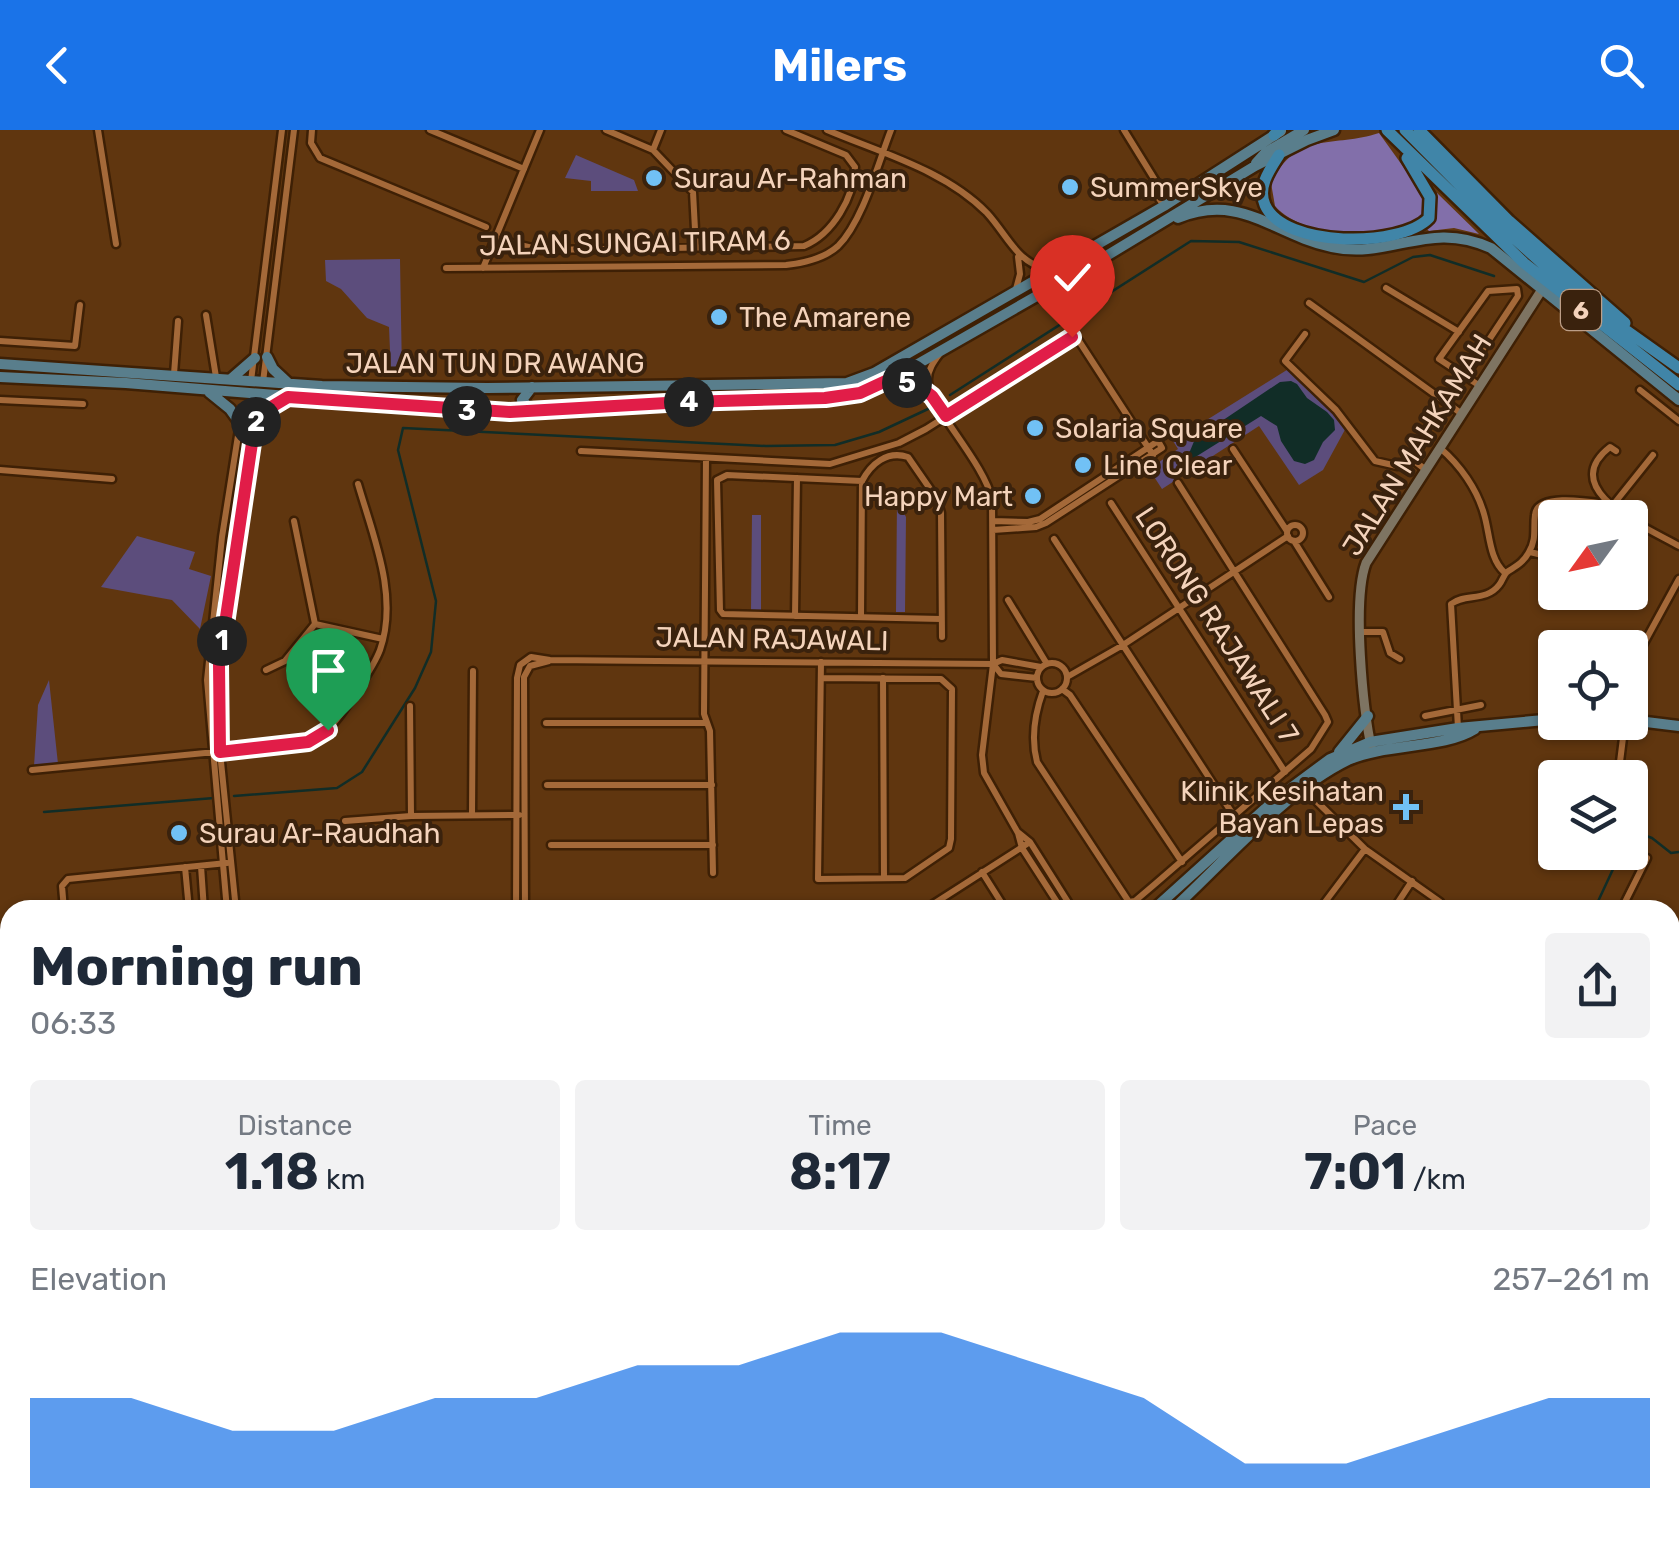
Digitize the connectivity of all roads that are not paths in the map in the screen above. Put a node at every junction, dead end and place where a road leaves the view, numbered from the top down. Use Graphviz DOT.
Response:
graph roads {
  1 [pos="98,130"];
  2 [pos="282,130"];
  3 [pos="294,130"];
  4 [pos="312,130"];
  5 [pos="430,130"];
  6 [pos="540,130"];
  7 [pos="606,130"];
  8 [pos="661,130"];
  9 [pos="786,130"];
  10 [pos="827,130"];
  11 [pos="891,130"];
  12 [pos="1304,130"];
  13 [pos="1334,130"];
  14 [pos="1387,130"];
  15 [pos="1405,130"];
  16 [pos="1418,130"];
  17 [pos="1126,132"];
  18 [pos="1278,132"];
  19 [pos="653,150"];
  20 [pos="882,153"];
  21 [pos="1279,154"];
  22 [pos="1255,166"];
  23 [pos="524,170"];
  24 [pos="1158,185"];
  25 [pos="1176,198"];
  26 [pos="1164,206"];
  27 [pos="486,226"];
  28 [pos="1492,226"];
  29 [pos="1150,230"];
  30 [pos="495,239"];
  31 [pos="116,244"];
  32 [pos="696,248"];
  33 [pos="1018,256"];
  34 [pos="446,268"];
  35 [pos="483,268"];
  36 [pos="1049,270"];
  37 [pos="1386,288"];
  38 [pos="1016,290"];
  39 [pos="1541,291"];
  40 [pos="1309,303"];
  41 [pos="80,305"];
  42 [pos="206,315"];
  43 [pos="178,321"];
  44 [pos="1458,332"];
  45 [pos="1305,334"];
  46 [pos="0,342"];
  47 [pos="945,347"];
  48 [pos="1653,350"];
  49 [pos="261,357"];
  50 [pos="0,364"];
  51 [pos="1679,368"];
  52 [pos="174,374"];
  53 [pos="1465,376"];
  54 [pos="0,377"];
  55 [pos="216,378"];
  56 [pos="231,379"];
  57 [pos="888,380"];
  58 [pos="257,381"];
  59 [pos="289,384"];
  60 [pos="1679,385"];
  61 [pos="1480,386"];
  62 [pos="532,387"];
  63 [pos="486,388"];
  64 [pos="207,390"];
  65 [pos="1640,390"];
  66 [pos="932,396"];
  67 [pos="288,397"];
  68 [pos="0,400"];
  69 [pos="1679,400"];
  70 [pos="83,404"];
  71 [pos="532,411"];
  72 [pos="487,412"];
  73 [pos="1462,414"];
  74 [pos="946,416"];
  75 [pos="1679,421"];
  76 [pos="240,423"];
  77 [pos="255,423"];
  78 [pos="1160,444"];
  79 [pos="1440,448"];
  80 [pos="1233,449"];
  81 [pos="581,451"];
  82 [pos="1616,451"];
  83 [pos="1151,452"];
  84 [pos="1653,455"];
  85 [pos="706,459"];
  86 [pos="830,464"];
  87 [pos="0,470"];
  88 [pos="1426,470"];
  89 [pos="796,478"];
  90 [pos="831,478"];
  91 [pos="112,480"];
  92 [pos="862,480"];
  93 [pos="1178,483"];
  94 [pos="358,484"];
  95 [pos="1606,500"];
  96 [pos="1616,500"];
  97 [pos="1111,503"];
  98 [pos="1538,507"];
  99 [pos="294,521"];
  100 [pos="993,526"];
  101 [pos="1648,527"];
  102 [pos="1290,536"];
  103 [pos="1054,538"];
  104 [pos="1679,546"];
  105 [pos="1530,552"];
  106 [pos="1538,554"];
  107 [pos="1235,571"];
  108 [pos="1505,573"];
  109 [pos="1679,579"];
  110 [pos="1328,597"];
  111 [pos="1008,600"];
  112 [pos="1180,608"];
  113 [pos="795,616"];
  114 [pos="861,618"];
  115 [pos="941,618"];
  116 [pos="315,624"];
  117 [pos="1360,632"];
  118 [pos="1648,636"];
  119 [pos="942,637"];
  120 [pos="383,639"];
  121 [pos="1123,646"];
  122 [pos="1400,659"];
  123 [pos="706,661"];
  124 [pos="820,662"];
  125 [pos="993,664"];
  126 [pos="1044,666"];
  127 [pos="266,670"];
  128 [pos="472,672"];
  129 [pos="1067,677"];
  130 [pos="821,678"];
  131 [pos="883,678"];
  132 [pos="1037,678"];
  133 [pos="1062,689"];
  134 [pos="1044,691"];
  135 [pos="410,706"];
  136 [pos="1481,706"];
  137 [pos="1457,710"];
  138 [pos="1368,716"];
  139 [pos="1425,716"];
  140 [pos="1538,721"];
  141 [pos="546,723"];
  142 [pos="707,723"];
  143 [pos="1648,723"];
  144 [pos="1679,726"];
  145 [pos="1458,728"];
  146 [pos="1477,728"];
  147 [pos="1371,746"];
  148 [pos="220,752"];
  149 [pos="211,754"];
  150 [pos="1330,760"];
  151 [pos="32,770"];
  152 [pos="1285,772"];
  153 [pos="547,785"];
  154 [pos="712,785"];
  155 [pos="1302,791"];
  156 [pos="472,815"];
  157 [pos="520,815"];
  158 [pos="411,816"];
  159 [pos="1234,816"];
  160 [pos="345,821"];
  161 [pos="551,845"];
  162 [pos="713,845"];
  163 [pos="1026,845"];
  164 [pos="1365,849"];
  165 [pos="1182,862"];
  166 [pos="227,863"];
  167 [pos="201,866"];
  168 [pos="185,867"];
  169 [pos="1641,870"];
  170 [pos="982,872"];
  171 [pos="714,873"];
  172 [pos="884,878"];
  173 [pos="1412,881"];
  174 [pos="63,900"];
  175 [pos="188,900"];
  176 [pos="203,900"];
  177 [pos="227,900"];
  178 [pos="234,900"];
  179 [pos="516,900"];
  180 [pos="524,900"];
  181 [pos="939,900"];
  182 [pos="1000,900"];
  183 [pos="1056,900"];
  184 [pos="1066,900"];
  185 [pos="1128,900"];
  186 [pos="1136,900"];
  187 [pos="1166,900"];
  188 [pos="1183,900"];
  189 [pos="1327,900"];
  190 [pos="1400,900"];
  191 [pos="1437,900"];
  192 [pos="1626,900"];
  1 -- 31 [label="street"];
  2 -- 49 [label="street"];
  3 -- 49 [label="street"];
  4 -- 27 [label="street"];
  5 -- 23 [label="street"];
  6 -- 23 [label="street"];
  7 -- 19 [label="street"];
  8 -- 19 [label="street"];
  9 -- 32 [label="street"];
  10 -- 20 [label="street"];
  11 -- 20 [label="street, JALAN SUNGAI TIRAM 6"];
  12 -- 22 [label="main road"];
  13 -- 21 [label="main road, JALAN TUN DR AWANG"];
  14 -- 21 [label="highway"];
  14 -- 28 [label="highway, 6"];
  15 -- 28 [label="highway, 6"];
  16 -- 48 [label="highway"];
  17 -- 24 [label="street"];
  18 -- 25 [label="main road, JALAN TUN DR AWANG"];
  19 -- 32 [label="street"];
  20 -- 33 [label="street"];
  20 -- 35 [label="street, JALAN SUNGAI TIRAM 6"];
  21 -- 22 [label="main road, JALAN TUN DR AWANG"];
  22 -- 29 [label="main road, JALAN TUN DR AWANG"];
  23 -- 30 [label="street"];
  24 -- 25 [label="street"];
  24 -- 26 [label="street"];
  25 -- 26 [label="main road, JALAN TUN DR AWANG"];
  26 -- 36 [label="main road, JALAN TUN DR AWANG"];
  28 -- 48 [label="highway, 6"];
  28 -- 60 [label="highway, 6"];
  29 -- 39 [label="main road"];
  29 -- 47 [label="main road, JALAN TUN DR AWANG"];
  30 -- 32 [label="street"];
  30 -- 35 [label="street"];
  33 -- 36 [label="street"];
  33 -- 38 [label="street"];
  34 -- 35 [label="street, JALAN SUNGAI TIRAM 6"];
  36 -- 38 [label="main road, JALAN TUN DR AWANG"];
  37 -- 44 [label="street"];
  38 -- 62 [label="main road, JALAN TUN DR AWANG"];
  39 -- 61 [label="main road, JALAN MAHKAMAH"];
  39 -- 69 [label="main road"];
  40 -- 73 [label="street"];
  41 -- 46 [label="street"];
  42 -- 55 [label="street"];
  43 -- 52 [label="street"];
  44 -- 53 [label="street"];
  44 -- 53 [label="street"];
  45 -- 88 [label="street"];
  47 -- 57 [label="main road, JALAN TUN DR AWANG"];
  47 -- 66 [label="street"];
  48 -- 51 [label="highway, 6"];
  49 -- 56 [label="main road"];
  49 -- 58 [label="street"];
  49 -- 59 [label="main road"];
  50 -- 52 [label="main road, JALAN TUN DR AWANG"];
  52 -- 55 [label="main road, JALAN TUN DR AWANG"];
  53 -- 61 [label="street"];
  54 -- 64 [label="main road, JALAN TUN DR AWANG"];
  55 -- 56 [label="main road, JALAN TUN DR AWANG"];
  56 -- 58 [label="main road, JALAN TUN DR AWANG"];
  57 -- 66 [label="street"];
  57 -- 71 [label="main road, JALAN TUN DR AWANG"];
  58 -- 59 [label="main road, JALAN TUN DR AWANG"];
  59 -- 63 [label="main road, JALAN TUN DR AWANG"];
  61 -- 73 [label="main road, JALAN MAHKAMAH"];
  62 -- 63 [label="main road, JALAN TUN DR AWANG"];
  62 -- 71 [label="main road"];
  63 -- 72 [label="main road"];
  64 -- 67 [label="main road, JALAN TUN DR AWANG"];
  64 -- 76 [label="main road"];
  65 -- 75 [label="street"];
  66 -- 74 [label="street"];
  67 -- 72 [label="main road, JALAN TUN DR AWANG"];
  67 -- 77 [label="main road"];
  68 -- 70 [label="street"];
  71 -- 72 [label="main road, JALAN TUN DR AWANG"];
  73 -- 79 [label="main road, JALAN MAHKAMAH"];
  74 -- 83 [label="street"];
  74 -- 86 [label="street"];
  74 -- 100 [label="street"];
  76 -- 77 [label="street"];
  76 -- 149 [label="street"];
  77 -- 148 [label="street"];
  78 -- 83 [label="street"];
  79 -- 88 [label="main road, JALAN MAHKAMAH"];
  79 -- 108 [label="street"];
  80 -- 102 [label="street"];
  81 -- 85 [label="street"];
  82 -- 95 [label="street"];
  83 -- 100 [label="street"];
  84 -- 96 [label="street"];
  85 -- 86 [label="street"];
  85 -- 123 [label="street"];
  86 -- 90 [label="street"];
  87 -- 91 [label="street"];
  88 -- 117 [label="main road, JALAN MAHKAMAH"];
  89 -- 90 [label="street"];
  89 -- 113 [label="street"];
  89 -- 113 [label="street"];
  90 -- 92 [label="street"];
  92 -- 114 [label="street"];
  92 -- 115 [label="street"];
  93 -- 107 [label="street"];
  94 -- 120 [label="street"];
  97 -- 112 [label="street, LORONG RAJAWALI 7"];
  98 -- 105 [label="street"];
  99 -- 116 [label="street"];
  100 -- 125 [label="street"];
  101 -- 104 [label="street"];
  102 -- 107 [label="street"];
  102 -- 110 [label="street"];
  103 -- 121 [label="street"];
  105 -- 106 [label="street"];
  105 -- 108 [label="street"];
  107 -- 112 [label="street"];
  107 -- 152 [label="street"];
  108 -- 137 [label="street"];
  109 -- 118 [label="street"];
  111 -- 126 [label="street"];
  112 -- 121 [label="street"];
  112 -- 152 [label="street, LORONG RAJAWALI 7"];
  113 -- 114 [label="street"];
  114 -- 115 [label="street"];
  115 -- 119 [label="street"];
  116 -- 120 [label="street"];
  116 -- 127 [label="street"];
  117 -- 122 [label="street"];
  117 -- 138 [label="main road, JALAN MAHKAMAH"];
  120 -- 148 [label="street"];
  121 -- 129 [label="street"];
  121 -- 159 [label="street"];
  123 -- 124 [label="street, JALAN RAJAWALI"];
  123 -- 142 [label="street"];
  123 -- 157 [label="street, JALAN RAJAWALI"];
  124 -- 125 [label="street, JALAN RAJAWALI"];
  124 -- 130 [label="street"];
  125 -- 126 [label="street, JALAN RAJAWALI"];
  125 -- 132 [label="street, JALAN RAJAWALI"];
  125 -- 163 [label="street"];
  126 -- 129 [label="street"];
  126 -- 132 [label="street"];
  128 -- 156 [label="street"];
  129 -- 133 [label="street"];
  130 -- 131 [label="street"];
  130 -- 172 [label="street"];
  131 -- 172 [label="street"];
  131 -- 172 [label="street"];
  132 -- 134 [label="street"];
  133 -- 134 [label="street"];
  133 -- 165 [label="street"];
  134 -- 185 [label="street"];
  135 -- 158 [label="street"];
  136 -- 137 [label="street"];
  137 -- 139 [label="street"];
  137 -- 145 [label="street"];
  138 -- 147 [label="main road, JALAN MAHKAMAH"];
  138 -- 150 [label="main road"];
  140 -- 146 [label="main road"];
  141 -- 142 [label="street"];
  142 -- 154 [label="street"];
  143 -- 144 [label="main road"];
  145 -- 146 [label="main road"];
  145 -- 147 [label="main road"];
  146 -- 147 [label="main road"];
  147 -- 150 [label="main road"];
  147 -- 155 [label="main road"];
  148 -- 149 [label="street"];
  148 -- 166 [label="street"];
  149 -- 151 [label="street"];
  149 -- 166 [label="street"];
  150 -- 155 [label="main road"];
  152 -- 159 [label="street"];
  153 -- 154 [label="street"];
  154 -- 162 [label="street"];
  155 -- 164 [label="street"];
  155 -- 187 [label="main road"];
  155 -- 188 [label="main road"];
  156 -- 157 [label="street"];
  156 -- 158 [label="street"];
  157 -- 179 [label="street, JALAN RAJAWALI"];
  157 -- 180 [label="street, JALAN RAJAWALI"];
  158 -- 160 [label="street"];
  159 -- 165 [label="street"];
  161 -- 162 [label="street"];
  162 -- 171 [label="street"];
  163 -- 170 [label="street"];
  163 -- 183 [label="street"];
  163 -- 184 [label="street"];
  164 -- 173 [label="street"];
  164 -- 189 [label="street"];
  165 -- 186 [label="street"];
  166 -- 167 [label="street"];
  166 -- 177 [label="street"];
  166 -- 178 [label="street"];
  167 -- 168 [label="street"];
  167 -- 176 [label="street"];
  168 -- 174 [label="street"];
  168 -- 175 [label="street"];
  169 -- 192 [label="street"];
  170 -- 181 [label="street"];
  170 -- 182 [label="street"];
  173 -- 190 [label="street"];
  173 -- 191 [label="street"];
}
